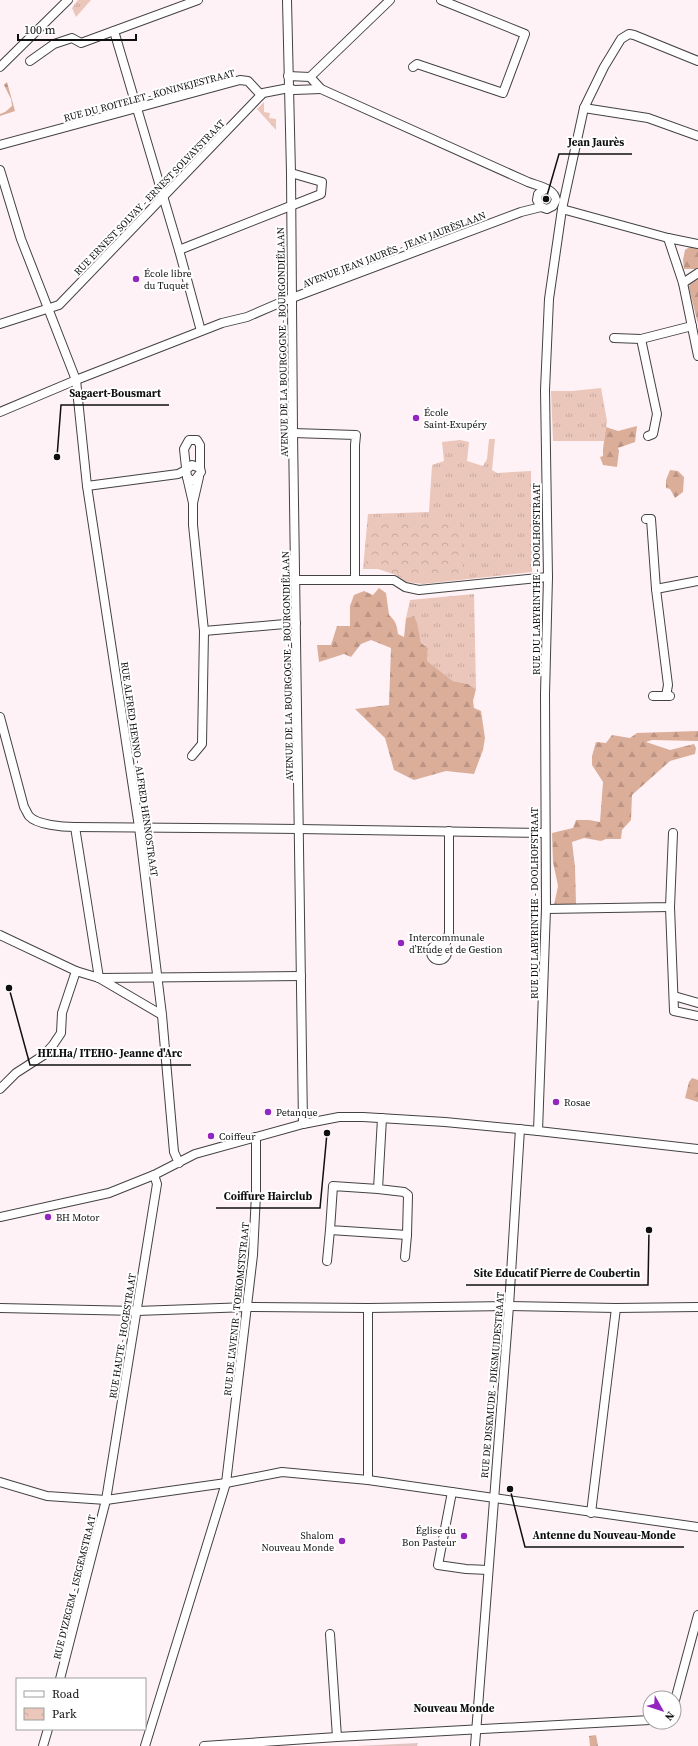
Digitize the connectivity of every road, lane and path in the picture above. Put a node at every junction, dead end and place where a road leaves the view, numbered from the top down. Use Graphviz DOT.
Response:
graph roads {
  1 [pos="68,0"];
  2 [pos="198,0"];
  3 [pos="287,0"];
  4 [pos="390,0"];
  5 [pos="441,0"];
  6 [pos="114,31"];
  7 [pos="30,61"];
  8 [pos="698,61"];
  9 [pos="0,67"];
  10 [pos="413,67"];
  11 [pos="288,76"];
  12 [pos="310,77"];
  13 [pos="289,88"];
  14 [pos="321,89"];
  15 [pos="261,95"];
  16 [pos="584,108"];
  17 [pos="136,109"];
  18 [pos="698,136"];
  19 [pos="0,146"];
  20 [pos="0,170"];
  21 [pos="291,173"];
  22 [pos="545,189"];
  23 [pos="163,198"];
  24 [pos="541,207"];
  25 [pos="561,207"];
  26 [pos="290,208"];
  27 [pos="551,208"];
  28 [pos="668,238"];
  29 [pos="698,244"];
  30 [pos="179,250"];
  31 [pos="698,273"];
  32 [pos="683,283"];
  33 [pos="291,298"];
  34 [pos="48,308"];
  35 [pos="0,324"];
  36 [pos="692,326"];
  37 [pos="201,331"];
  38 [pos="614,338"];
  39 [pos="641,339"];
  40 [pos="698,356"];
  41 [pos="76,380"];
  42 [pos="0,412"];
  43 [pos="293,434"];
  44 [pos="648,436"];
  45 [pos="200,468"];
  46 [pos="187,474"];
  47 [pos="199,477"];
  48 [pos="87,486"];
  49 [pos="193,503"];
  50 [pos="646,519"];
  51 [pos="548,577"];
  52 [pos="355,579"];
  53 [pos="296,580"];
  54 [pos="698,581"];
  55 [pos="656,589"];
  56 [pos="296,623"];
  57 [pos="204,631"];
  58 [pos="653,696"];
  59 [pos="0,717"];
  60 [pos="192,756"];
  61 [pos="75,827"];
  62 [pos="140,827"];
  63 [pos="299,829"];
  64 [pos="449,832"];
  65 [pos="545,833"];
  66 [pos="673,833"];
  67 [pos="670,907"];
  68 [pos="546,909"];
  69 [pos="0,935"];
  70 [pos="445,946"];
  71 [pos="76,971"];
  72 [pos="301,976"];
  73 [pos="99,978"];
  74 [pos="158,978"];
  75 [pos="674,996"];
  76 [pos="698,1003"];
  77 [pos="162,1015"];
  78 [pos="698,1016"];
  79 [pos="0,1089"];
  80 [pos="382,1118"];
  81 [pos="303,1124"];
  82 [pos="520,1129"];
  83 [pos="538,1131"];
  84 [pos="256,1137"];
  85 [pos="698,1149"];
  86 [pos="178,1163"];
  87 [pos="154,1175"];
  88 [pos="378,1189"];
  89 [pos="0,1217"];
  90 [pos="330,1230"];
  91 [pos="407,1235"];
  92 [pos="405,1258"];
  93 [pos="327,1261"];
  94 [pos="509,1306"];
  95 [pos="248,1307"];
  96 [pos="698,1307"];
  97 [pos="0,1308"];
  98 [pos="368,1308"];
  99 [pos="616,1308"];
  100 [pos="136,1311"];
  101 [pos="368,1480"];
  102 [pos="0,1482"];
  103 [pos="226,1483"];
  104 [pos="452,1492"];
  105 [pos="493,1499"];
  106 [pos="106,1500"];
  107 [pos="591,1513"];
  108 [pos="698,1527"];
  109 [pos="488,1570"];
  110 [pos="698,1615"];
  111 [pos="696,1630"];
  112 [pos="330,1634"];
  113 [pos="60,1678"];
  114 [pos="678,1690"];
  115 [pos="642,1720"];
  116 [pos="48,1730"];
  117 [pos="475,1730"];
  118 [pos="337,1737"];
  119 [pos="43,1746"];
  120 [pos="145,1746"];
  121 [pos="204,1746"];
  122 [pos="475,1746"];
  1 -- 9 [label="street"];
  2 -- 6 [label="street"];
  3 -- 11 [label="street, AVENUE DE LA BOURGOGNE - BOURGONDIËLAAN"];
  4 -- 12 [label="street"];
  5 -- 10 [label="street"];
  6 -- 7 [label="street"];
  6 -- 17 [label="street"];
  8 -- 16 [label="street, RUE DU LABYRINTHE - DOOLHOFSTRAAT"];
  11 -- 12 [label="street"];
  11 -- 13 [label="street, AVENUE DE LA BOURGOGNE - BOURGONDIËLAAN"];
  12 -- 14 [label="street"];
  13 -- 14 [label="street"];
  13 -- 15 [label="street"];
  13 -- 21 [label="street, AVENUE DE LA BOURGOGNE - BOURGONDIËLAAN"];
  14 -- 22 [label="street"];
  15 -- 17 [label="street, RUE DU ROITELET - KONINKJESTRAAT"];
  15 -- 23 [label="street, RUE ERNEST SOLVAY - ERNEST SOLVAYSTRAAT"];
  16 -- 18 [label="street"];
  16 -- 25 [label="street, RUE DU LABYRINTHE - DOOLHOFSTRAAT"];
  17 -- 19 [label="street, RUE DU ROITELET - KONINKJESTRAAT"];
  17 -- 23 [label="street"];
  20 -- 34 [label="street, RUE ALFRED HENNO - ALFRED HENNOSTRAAT"];
  21 -- 26 [label="street, AVENUE DE LA BOURGOGNE - BOURGONDIËLAAN"];
  21 -- 26 [label="street"];
  22 -- 24 [label="street"];
  22 -- 25 [label="street"];
  23 -- 30 [label="street"];
  23 -- 34 [label="street, RUE ERNEST SOLVAY - ERNEST SOLVAYSTRAAT"];
  24 -- 27 [label="street, AVENUE JEAN JAURÈS - JEAN JAURÈSLAAN"];
  24 -- 33 [label="street, AVENUE JEAN JAURÈS - JEAN JAURÈSLAAN"];
  25 -- 27 [label="street"];
  25 -- 27 [label="street"];
  25 -- 28 [label="street"];
  25 -- 51 [label="street, RUE DU LABYRINTHE - DOOLHOFSTRAAT"];
  26 -- 30 [label="street"];
  26 -- 33 [label="street, AVENUE DE LA BOURGOGNE - BOURGONDIËLAAN"];
  28 -- 29 [label="street"];
  28 -- 32 [label="street"];
  30 -- 37 [label="street"];
  31 -- 32 [label="street"];
  32 -- 36 [label="street"];
  33 -- 37 [label="street, AVENUE JEAN JAURÈS - JEAN JAURÈSLAAN"];
  33 -- 43 [label="street, AVENUE DE LA BOURGOGNE - BOURGONDIËLAAN"];
  34 -- 35 [label="street, RUE ERNEST SOLVAY - ERNEST SOLVAYSTRAAT"];
  34 -- 41 [label="street, RUE ALFRED HENNO - ALFRED HENNOSTRAAT"];
  36 -- 39 [label="street"];
  36 -- 40 [label="street"];
  37 -- 41 [label="street, AVENUE JEAN JAURÈS - JEAN JAURÈSLAAN"];
  38 -- 39 [label="street"];
  39 -- 44 [label="street"];
  41 -- 42 [label="street, AVENUE JEAN JAURÈS - JEAN JAURÈSLAAN"];
  41 -- 48 [label="street, RUE ALFRED HENNO - ALFRED HENNOSTRAAT"];
  43 -- 52 [label="street"];
  43 -- 53 [label="street, AVENUE DE LA BOURGOGNE - BOURGONDIËLAAN"];
  45 -- 46 [label="street"];
  45 -- 46 [label="street"];
  45 -- 47 [label="street"];
  46 -- 47 [label="street"];
  46 -- 48 [label="street"];
  46 -- 49 [label="street"];
  47 -- 49 [label="street"];
  48 -- 62 [label="street, RUE ALFRED HENNO - ALFRED HENNOSTRAAT"];
  49 -- 57 [label="street"];
  50 -- 55 [label="street"];
  51 -- 52 [label="street"];
  51 -- 65 [label="street, RUE DU LABYRINTHE - DOOLHOFSTRAAT"];
  52 -- 53 [label="street"];
  53 -- 56 [label="street, AVENUE DE LA BOURGOGNE - BOURGONDIËLAAN"];
  54 -- 55 [label="street"];
  55 -- 58 [label="street"];
  56 -- 57 [label="street"];
  56 -- 63 [label="street, AVENUE DE LA BOURGOGNE - BOURGONDIËLAAN"];
  57 -- 60 [label="street"];
  59 -- 61 [label="street"];
  61 -- 62 [label="street"];
  61 -- 73 [label="street"];
  62 -- 63 [label="street"];
  62 -- 74 [label="street, RUE ALFRED HENNO - ALFRED HENNOSTRAAT"];
  63 -- 64 [label="street"];
  63 -- 72 [label="street, AVENUE DE LA BOURGOGNE - BOURGONDIËLAAN"];
  64 -- 65 [label="street"];
  64 -- 70 [label="street"];
  65 -- 68 [label="street, RUE DU LABYRINTHE - DOOLHOFSTRAAT"];
  66 -- 67 [label="street"];
  67 -- 68 [label="street"];
  67 -- 75 [label="street"];
  68 -- 83 [label="street, RUE DU LABYRINTHE - DOOLHOFSTRAAT"];
  69 -- 71 [label="street"];
  71 -- 73 [label="street"];
  71 -- 79 [label="street"];
  72 -- 74 [label="street"];
  72 -- 81 [label="street, AVENUE DE LA BOURGOGNE - BOURGONDIËLAAN"];
  73 -- 74 [label="street"];
  73 -- 77 [label="street"];
  74 -- 77 [label="street, RUE ALFRED HENNO - ALFRED HENNOSTRAAT"];
  75 -- 76 [label="street"];
  75 -- 78 [label="street"];
  77 -- 86 [label="street, RUE ALFRED HENNO - ALFRED HENNOSTRAAT"];
  80 -- 81 [label="street"];
  80 -- 82 [label="street"];
  80 -- 88 [label="street"];
  81 -- 84 [label="street"];
  82 -- 83 [label="street"];
  82 -- 94 [label="street, RUE DE DISKMUDE - DIKSMUIDESTRAAT"];
  83 -- 85 [label="street"];
  84 -- 86 [label="street"];
  84 -- 95 [label="street, RUE DE L'AVENIR - TOEKOMSTSTRAAT"];
  86 -- 87 [label="street"];
  87 -- 89 [label="street"];
  87 -- 100 [label="street, RUE HAUTE - HOGESTRAAT"];
  88 -- 90 [label="street"];
  88 -- 91 [label="street"];
  90 -- 91 [label="street"];
  90 -- 93 [label="street"];
  91 -- 92 [label="street"];
  94 -- 98 [label="street"];
  94 -- 99 [label="street"];
  94 -- 105 [label="street, RUE DE DISKMUDE - DIKSMUIDESTRAAT"];
  95 -- 98 [label="street"];
  95 -- 100 [label="street"];
  95 -- 103 [label="street, RUE DE L'AVENIR - TOEKOMSTSTRAAT"];
  96 -- 99 [label="street"];
  97 -- 100 [label="street"];
  98 -- 101 [label="street"];
  99 -- 107 [label="street"];
  100 -- 106 [label="street, RUE HAUTE - HOGESTRAAT"];
  101 -- 103 [label="street"];
  101 -- 104 [label="street"];
  102 -- 106 [label="street"];
  103 -- 106 [label="street"];
  103 -- 120 [label="street, RUE DE L'AVENIR - TOEKOMSTSTRAAT"];
  104 -- 105 [label="street"];
  104 -- 109 [label="street"];
  105 -- 107 [label="street"];
  105 -- 109 [label="street, RUE DE DISKMUDE - DIKSMUIDESTRAAT"];
  106 -- 113 [label="street, RUE D'IZEGEM - ISEGEMSTRAAT"];
  107 -- 108 [label="street"];
  109 -- 117 [label="street, RUE DE DISKMUDE - DIKSMUIDESTRAAT"];
  110 -- 111 [label="street"];
  111 -- 114 [label="street"];
  112 -- 118 [label="street"];
  115 -- 117 [label="street"];
  116 -- 119 [label="street"];
  117 -- 118 [label="street"];
  117 -- 122 [label="street, RUE DE DISKMUDE - DIKSMUIDESTRAAT"];
  118 -- 121 [label="street"];
}
